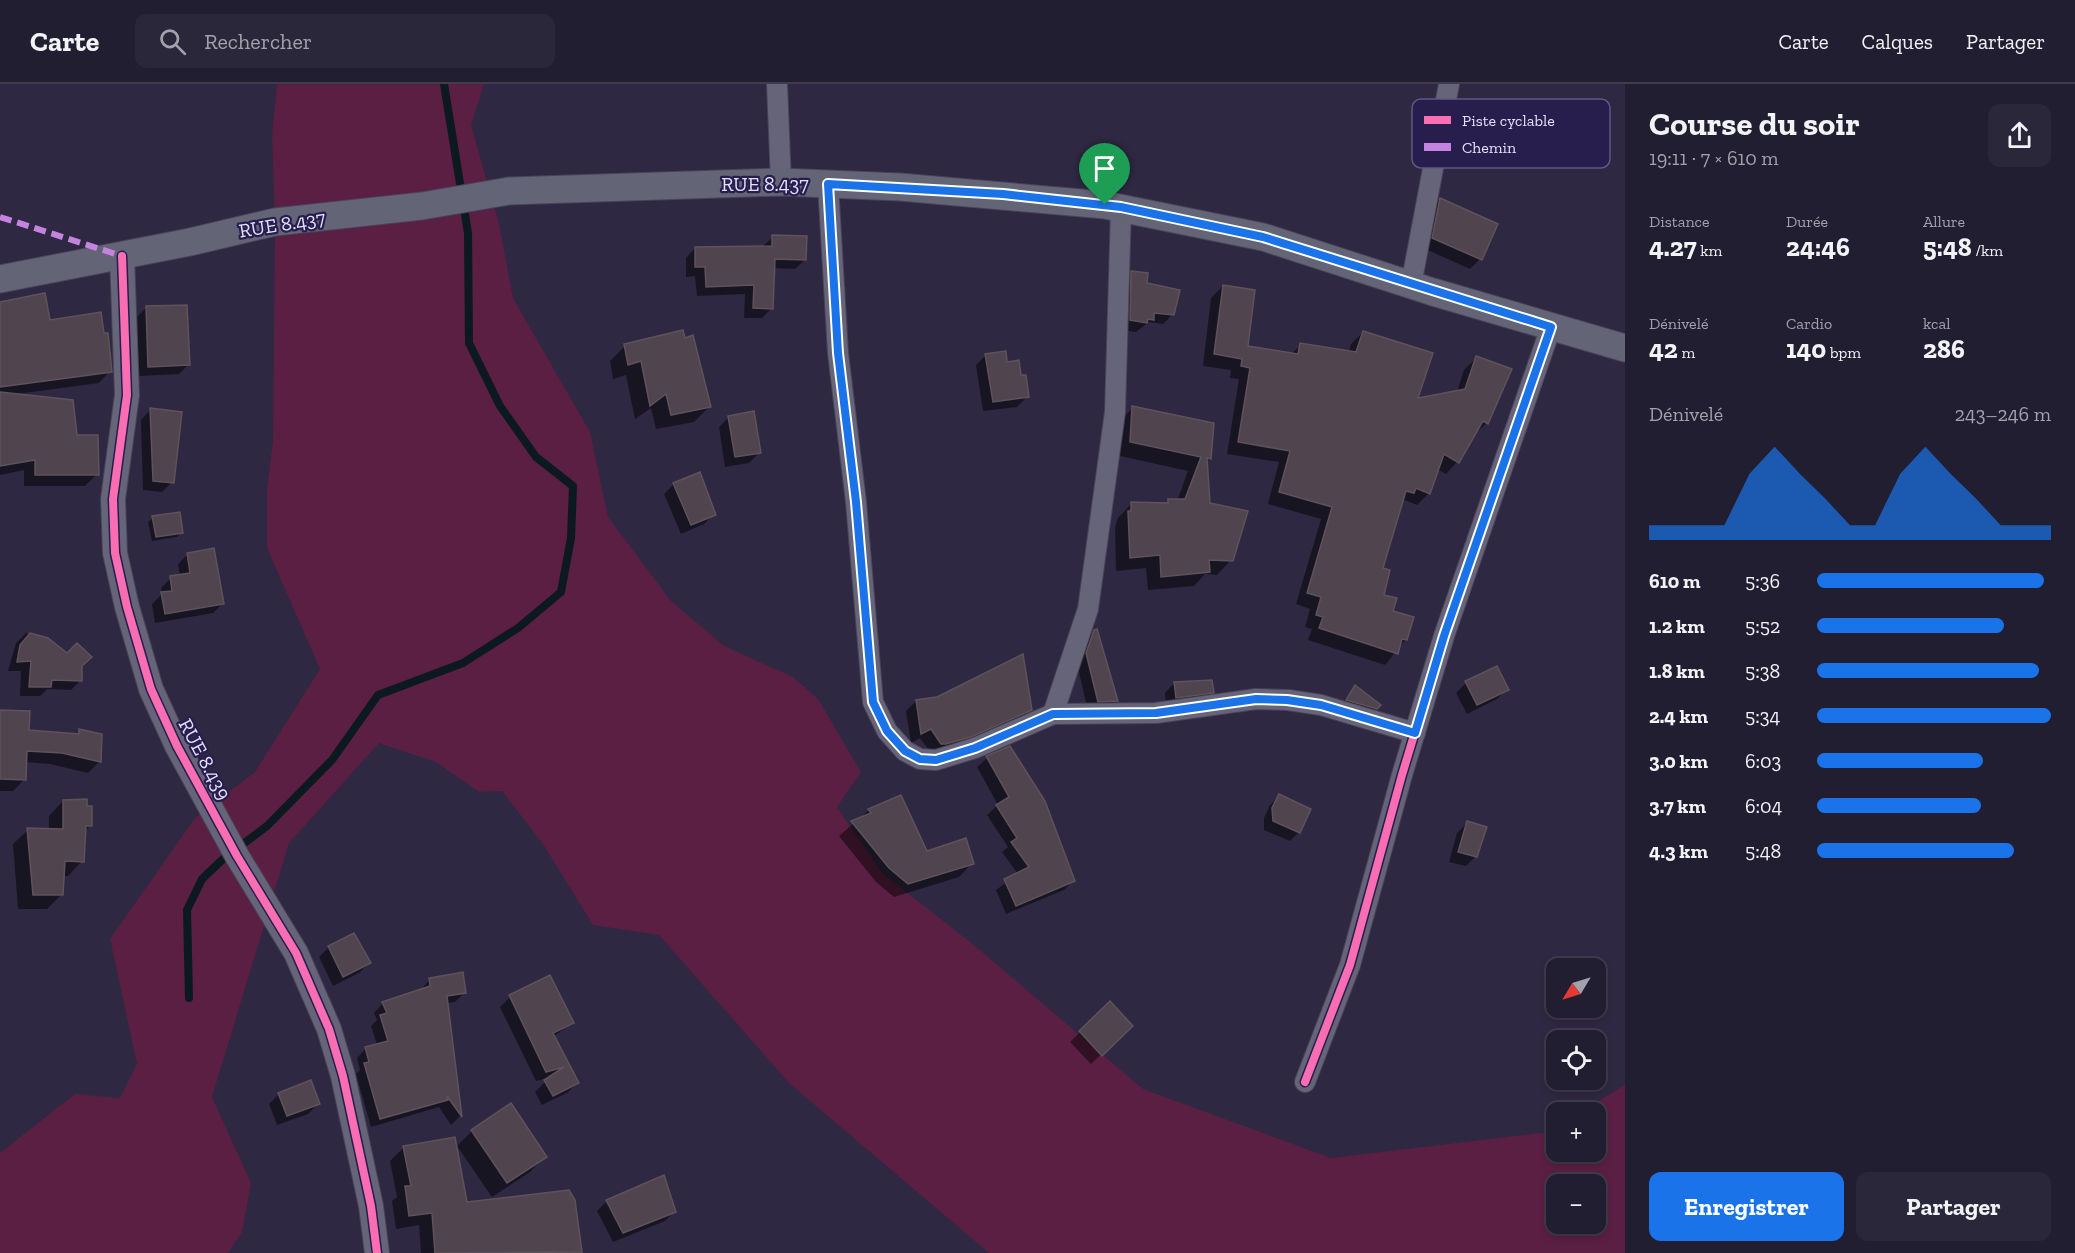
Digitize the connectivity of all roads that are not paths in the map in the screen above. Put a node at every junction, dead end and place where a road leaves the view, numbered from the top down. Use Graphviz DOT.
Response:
graph roads {
  1 [pos="777,84"];
  2 [pos="1449,84"];
  3 [pos="1446,99"];
  4 [pos="1433,168"];
  5 [pos="781,182"];
  6 [pos="828,184"];
  7 [pos="1121,207"];
  8 [pos="122,256"];
  9 [pos="0,279"];
  10 [pos="1411,285"];
  11 [pos="1551,327"];
  12 [pos="1625,348"];
  13 [pos="1053,714"];
  14 [pos="1415,733"];
  15 [pos="1305,1082"];
  16 [pos="377,1253"];
  1 -- 5 [label="street"];
  2 -- 3 [label="street"];
  4 -- 10 [label="street"];
  5 -- 6 [label="main road, RUE 8.437"];
  5 -- 8 [label="main road, RUE 8.437"];
  6 -- 7 [label="main road, RUE 8.437"];
  6 -- 13 [label="street"];
  7 -- 10 [label="main road, RUE 8.437"];
  7 -- 13 [label="street"];
  8 -- 9 [label="main road, RUE 8.437"];
  8 -- 16 [label="street, RUE 8.439"];
  10 -- 11 [label="main road, RUE 8.437"];
  11 -- 12 [label="main road, RUE 8.437"];
  11 -- 14 [label="street"];
  13 -- 14 [label="street"];
  14 -- 15 [label="street"];
}
